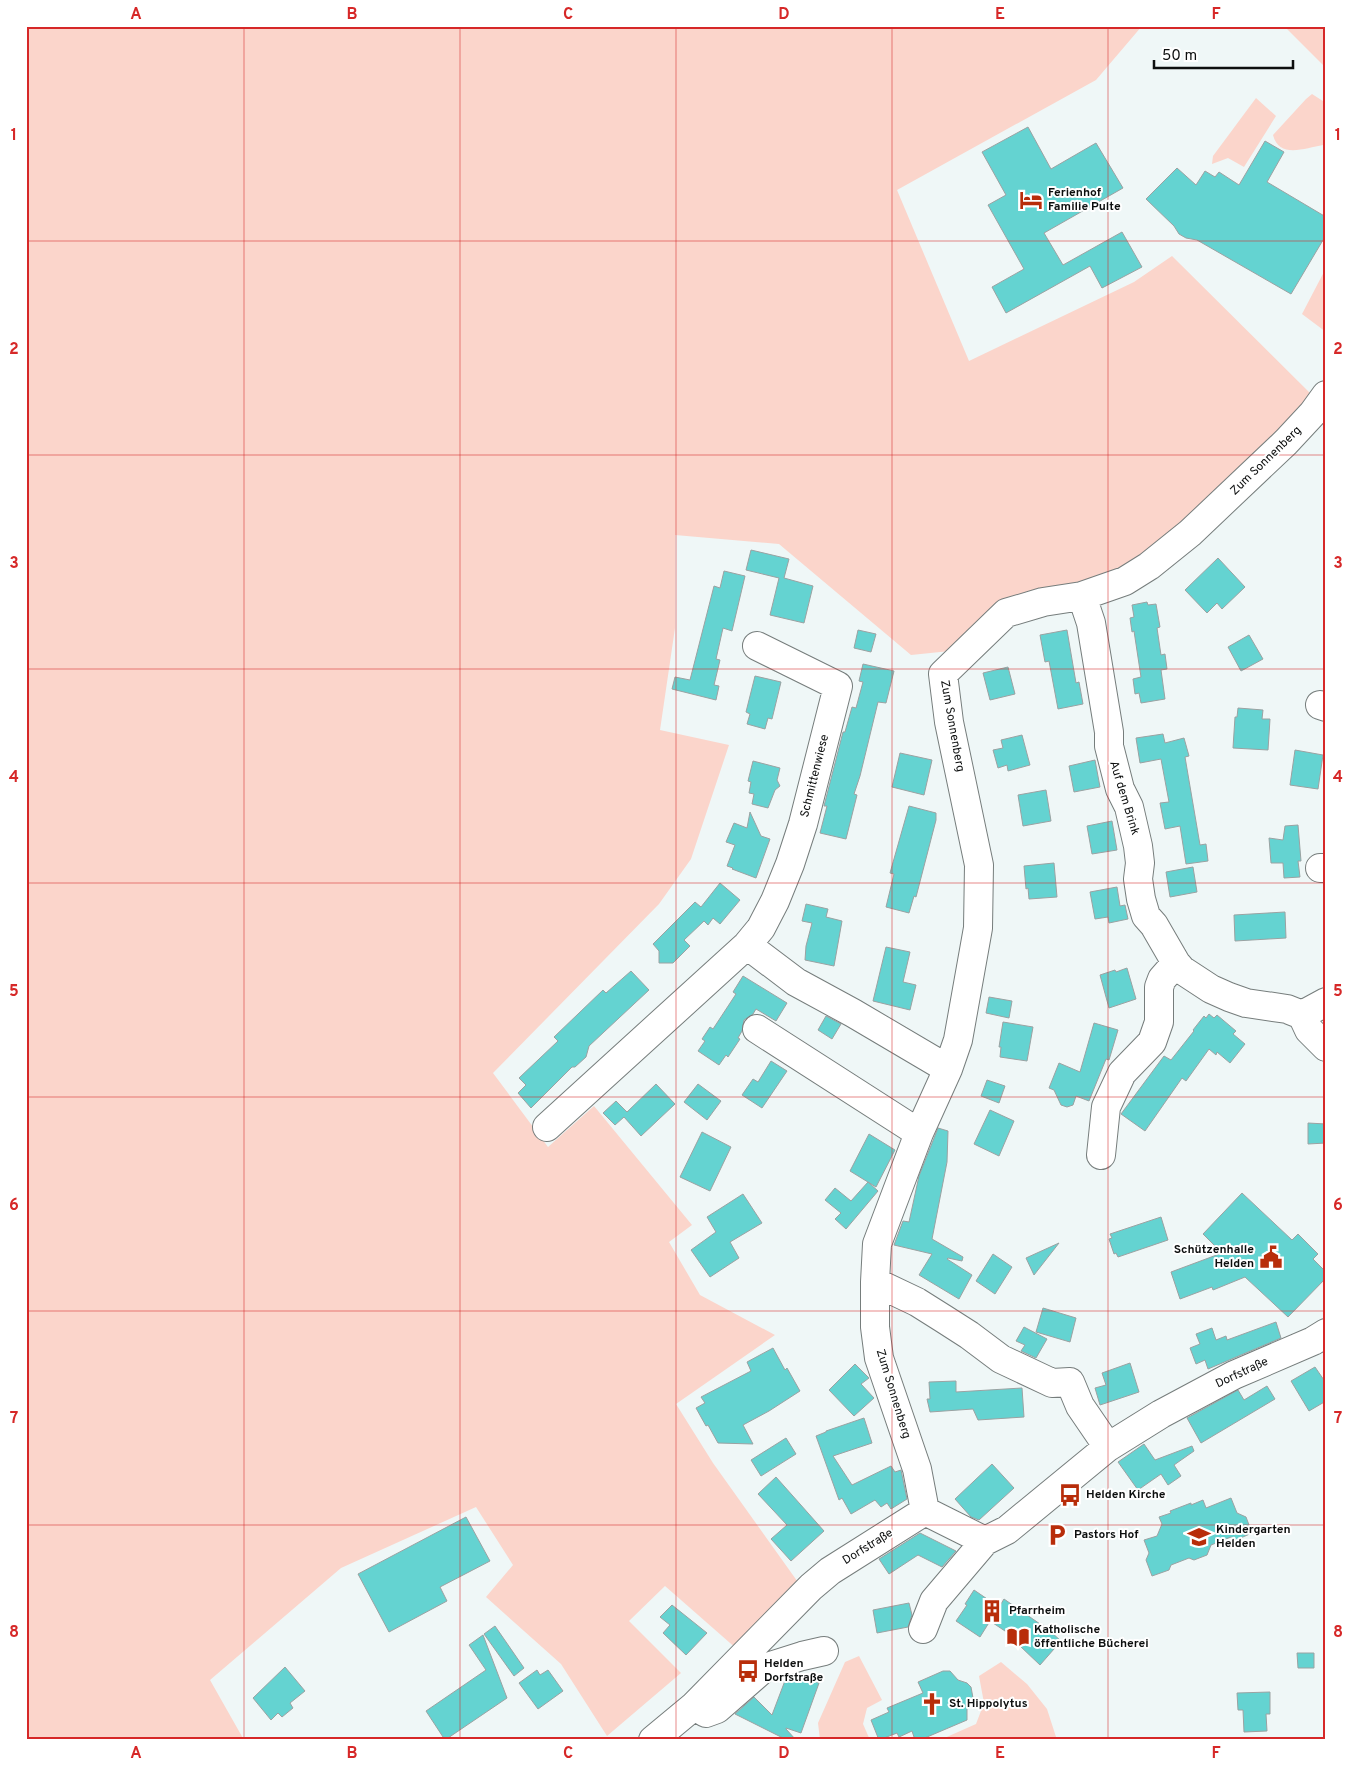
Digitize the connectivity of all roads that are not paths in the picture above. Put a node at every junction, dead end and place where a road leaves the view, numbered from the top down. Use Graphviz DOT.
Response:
graph roads {
  1 [pos="1326,395"];
  2 [pos="1082,596"];
  3 [pos="757,646"];
  4 [pos="747,945"];
  5 [pos="1176,963"];
  6 [pos="1326,1002"];
  7 [pos="1302,1015"];
  8 [pos="757,1029"];
  9 [pos="1326,1047"];
  10 [pos="948,1070"];
  11 [pos="547,1126"];
  12 [pos="920,1133"];
  13 [pos="1101,1155"];
  14 [pos="875,1282"];
  15 [pos="1326,1333"];
  16 [pos="1108,1447"];
  17 [pos="925,1511"];
  18 [pos="985,1541"];
  19 [pos="923,1629"];
  20 [pos="824,1651"];
  21 [pos="694,1706"];
  22 [pos="653,1740"];
  1 -- 2 [label="street, Zum Sonnenberg"];
  2 -- 5 [label="street, Auf dem Brink"];
  2 -- 10 [label="street, Zum Sonnenberg"];
  3 -- 4 [label="street, Schmittenwiese"];
  4 -- 10 [label="street"];
  4 -- 11 [label="street, Schmittenwiese"];
  5 -- 7 [label="street, Auf dem Brink"];
  5 -- 13 [label="street"];
  6 -- 7 [label="street"];
  7 -- 9 [label="street"];
  8 -- 12 [label="street"];
  10 -- 12 [label="street, Zum Sonnenberg"];
  12 -- 14 [label="street, Zum Sonnenberg"];
  14 -- 16 [label="street"];
  14 -- 17 [label="street, Zum Sonnenberg"];
  15 -- 16 [label="street, Dorfstraße"];
  16 -- 18 [label="street, Dorfstraße"];
  17 -- 18 [label="street"];
  17 -- 21 [label="street, Dorfstraße"];
  18 -- 19 [label="street"];
  20 -- 21 [label="street"];
  21 -- 22 [label="street, Dorfstraße"];
}
